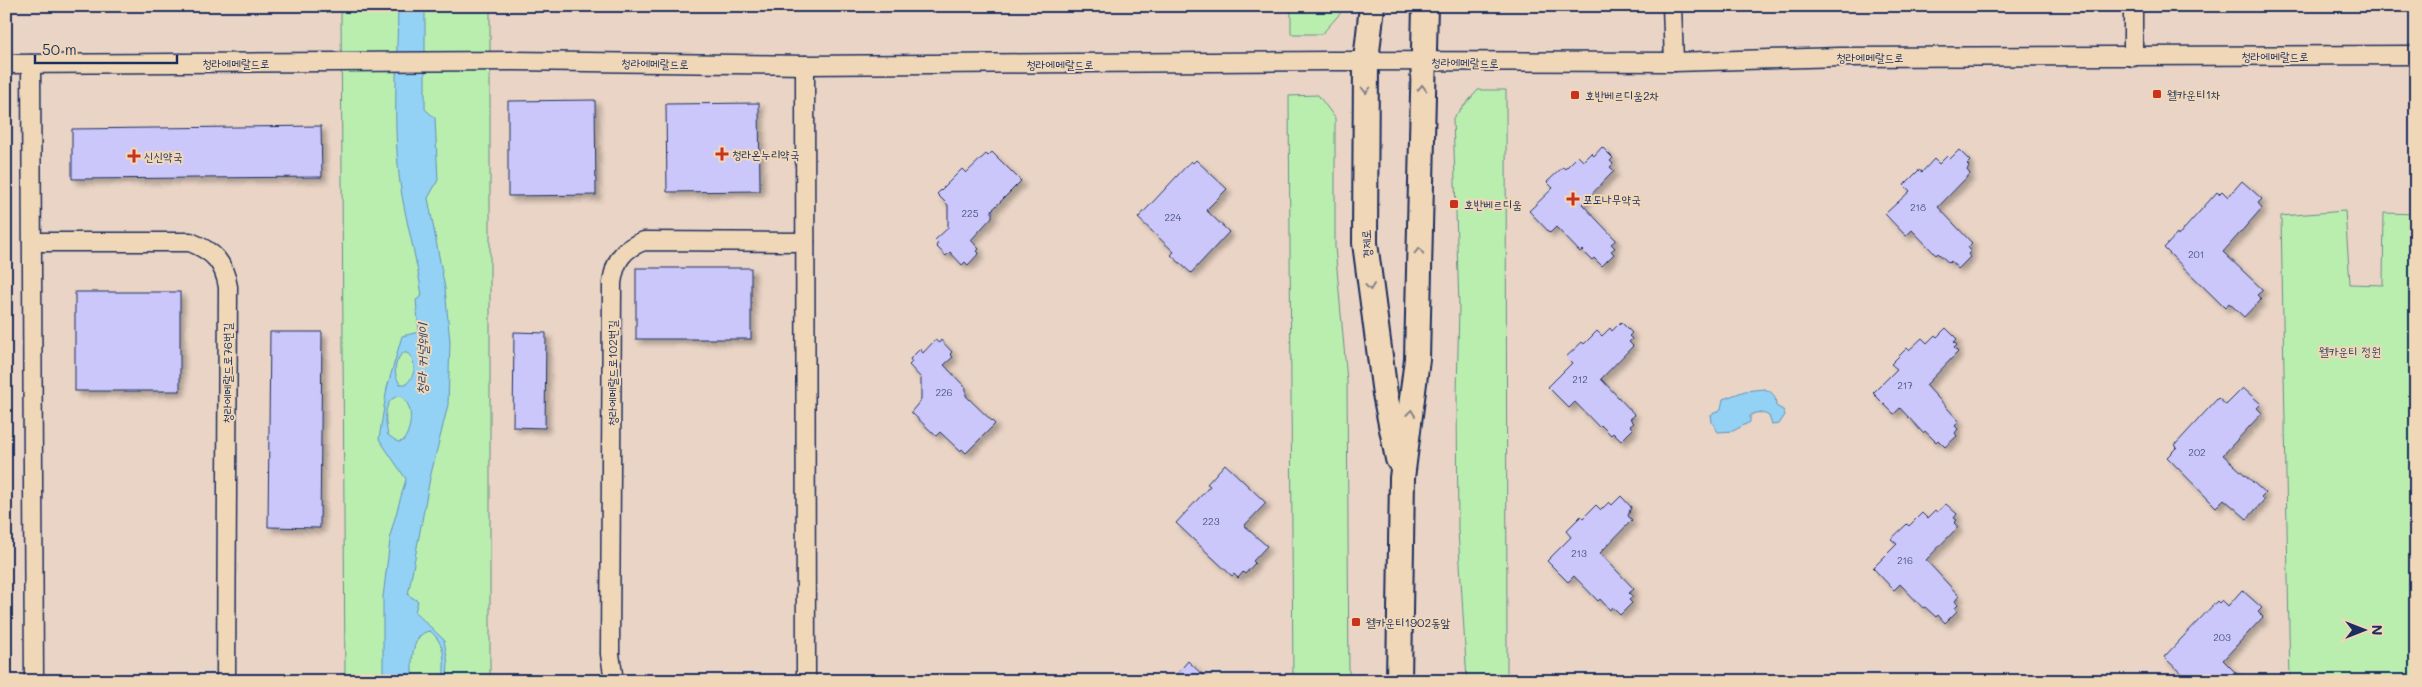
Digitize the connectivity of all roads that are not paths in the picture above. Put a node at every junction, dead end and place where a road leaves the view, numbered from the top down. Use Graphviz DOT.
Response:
graph roads {
  1 [pos="1372,6"];
  2 [pos="1425,6"];
  3 [pos="1672,6"];
  4 [pos="2133,6"];
  5 [pos="2416,55"];
  6 [pos="2133,57"];
  7 [pos="1366,61"];
  8 [pos="1423,61"];
  9 [pos="1674,62"];
  10 [pos="6,64"];
  11 [pos="31,64"];
  12 [pos="805,65"];
  13 [pos="32,242"];
  14 [pos="805,242"];
  15 [pos="1402,478"];
  16 [pos="1399,677"];
  17 [pos="34,681"];
  18 [pos="226,681"];
  19 [pos="614,681"];
  20 [pos="806,681"];
  1 -- 7 [label="main road, 경제로"];
  2 -- 8 [label="main road, 경제로"];
  3 -- 9 [label="street"];
  4 -- 6 [label="street"];
  5 -- 6 [label="street, 청라에메랄드로"];
  6 -- 9 [label="street, 청라에메랄드로"];
  7 -- 8 [label="street, 청라에메랄드로"];
  7 -- 12 [label="street, 청라에메랄드로"];
  7 -- 15 [label="main road, 경제로, one-way"];
  8 -- 9 [label="street, 청라에메랄드로"];
  15 -- 8 [label="main road, 경제로, one-way"];
  10 -- 11 [label="street, 청라에메랄드로"];
  11 -- 12 [label="street, 청라에메랄드로"];
  11 -- 13 [label="street"];
  12 -- 14 [label="street"];
  13 -- 17 [label="street"];
  13 -- 18 [label="street, 청라에메랄드로76번길"];
  14 -- 19 [label="street, 청라에메랄드로102번길"];
  14 -- 20 [label="street"];
  15 -- 16 [label="main road, 경제로"];
}
